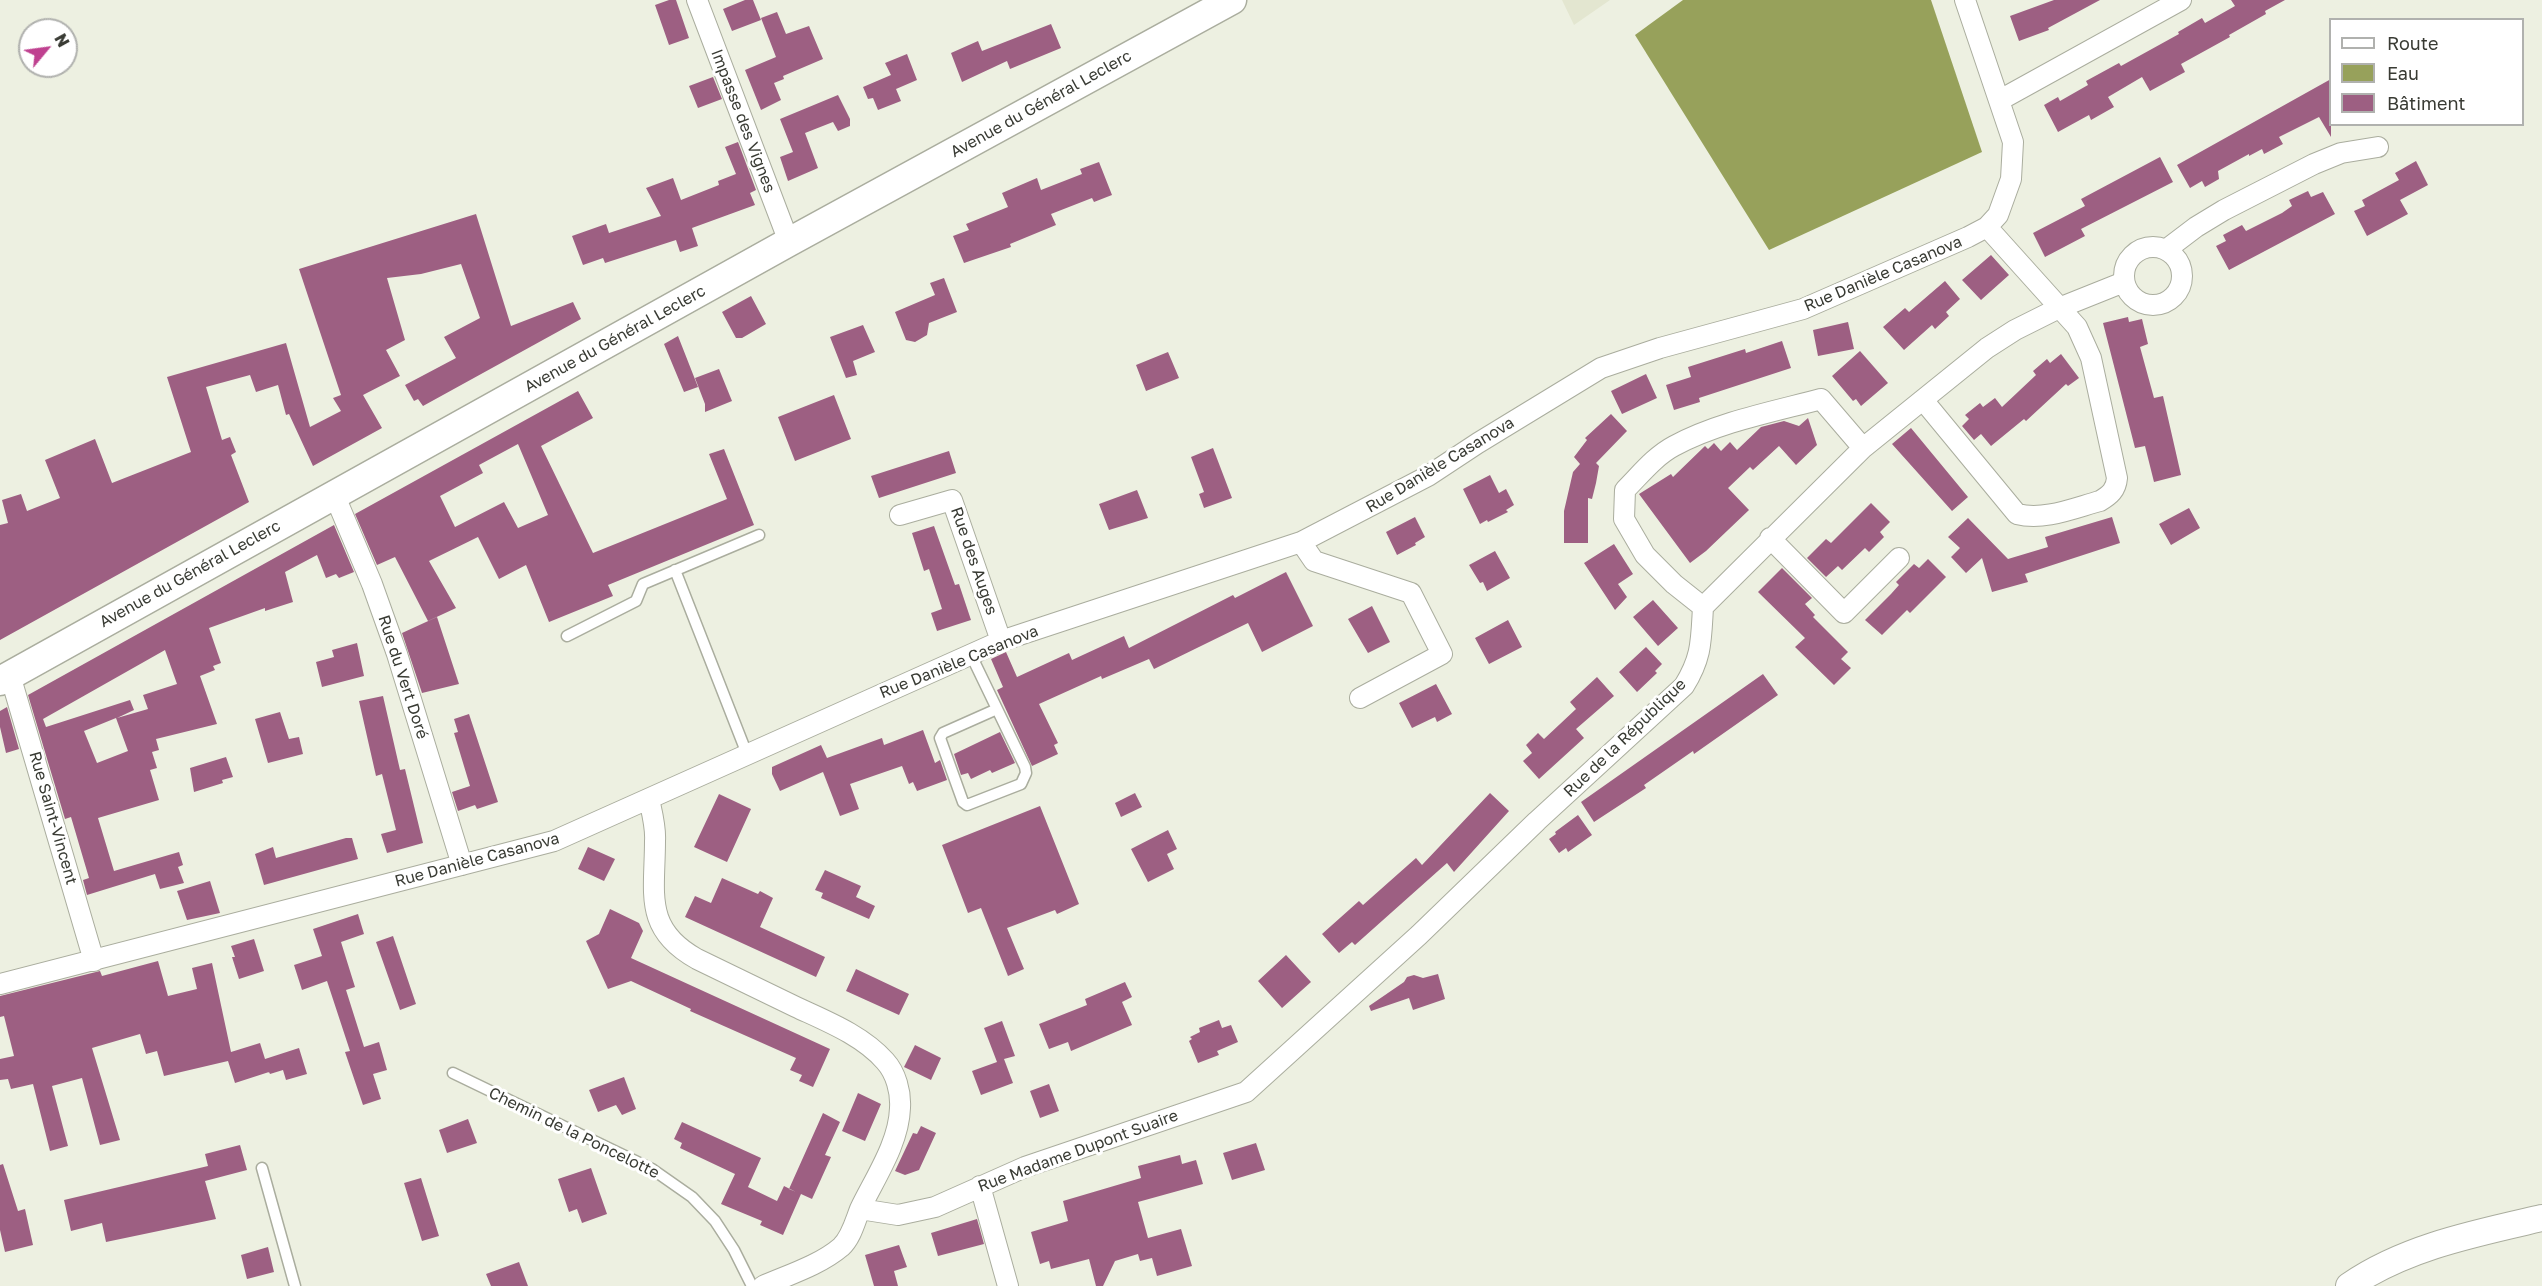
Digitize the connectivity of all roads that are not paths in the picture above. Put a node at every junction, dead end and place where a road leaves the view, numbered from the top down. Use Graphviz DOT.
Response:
graph roads {
  1 [pos="698,0"];
  2 [pos="1232,0"];
  3 [pos="1965,0"];
  4 [pos="2181,0"];
  5 [pos="2000,100"];
  6 [pos="2378,147"];
  7 [pos="1988,227"];
  8 [pos="789,242"];
  9 [pos="2167,249"];
  10 [pos="2124,282"];
  11 [pos="2059,308"];
  12 [pos="1923,400"];
  13 [pos="1863,448"];
  14 [pos="334,494"];
  15 [pos="900,515"];
  16 [pos="759,535"];
  17 [pos="1770,538"];
  18 [pos="1301,542"];
  19 [pos="1899,558"];
  20 [pos="675,570"];
  21 [pos="1703,607"];
  22 [pos="567,636"];
  23 [pos="1001,641"];
  24 [pos="971,655"];
  25 [pos="5,678"];
  26 [pos="1360,698"];
  27 [pos="997,709"];
  28 [pos="747,754"];
  29 [pos="649,799"];
  30 [pos="462,865"];
  31 [pos="94,961"];
  32 [pos="0,984"];
  33 [pos="453,1073"];
  34 [pos="1246,1092"];
  35 [pos="262,1168"];
  36 [pos="980,1186"];
  37 [pos="860,1209"];
  38 [pos="2542,1218"];
  39 [pos="295,1286"];
  40 [pos="752,1286"];
  41 [pos="764,1286"];
  42 [pos="1008,1286"];
  43 [pos="2349,1286"];
  1 -- 8 [label="street, Impasse des Vignes"];
  2 -- 8 [label="main road, Avenue du Général Leclerc"];
  3 -- 5 [label="street"];
  4 -- 5 [label="street"];
  5 -- 7 [label="street"];
  6 -- 9 [label="street"];
  7 -- 11 [label="street"];
  7 -- 18 [label="street, Rue Danièle Casanova"];
  8 -- 14 [label="main road, Avenue du Général Leclerc"];
  9 -- 10 [label="street"];
  9 -- 10 [label="street"];
  10 -- 11 [label="street"];
  11 -- 12 [label="street"];
  11 -- 12 [label="street"];
  12 -- 13 [label="street"];
  13 -- 17 [label="street"];
  13 -- 21 [label="street"];
  14 -- 25 [label="main road, Avenue du Général Leclerc"];
  14 -- 30 [label="street, Rue du Vert Doré"];
  15 -- 23 [label="street, Rue des Auges"];
  16 -- 20 [label="lane"];
  17 -- 19 [label="street"];
  17 -- 21 [label="street"];
  18 -- 23 [label="street, Rue Danièle Casanova"];
  18 -- 26 [label="street"];
  20 -- 22 [label="lane"];
  20 -- 28 [label="lane"];
  21 -- 34 [label="street, Rue de la République"];
  23 -- 24 [label="street, Rue Danièle Casanova"];
  24 -- 27 [label="lane"];
  24 -- 28 [label="street, Rue Danièle Casanova"];
  25 -- 31 [label="street, Rue Saint-Vincent"];
  27 -- 27 [label="lane"];
  28 -- 29 [label="street, Rue Danièle Casanova"];
  29 -- 30 [label="street, Rue Danièle Casanova"];
  29 -- 37 [label="street"];
  30 -- 31 [label="street, Rue Danièle Casanova"];
  31 -- 32 [label="street, Rue Danièle Casanova"];
  33 -- 40 [label="lane, Chemin de la Poncelotte"];
  34 -- 36 [label="street, Rue Madame Dupont Suaire"];
  35 -- 39 [label="lane"];
  36 -- 37 [label="street, Rue Madame Dupont Suaire"];
  36 -- 42 [label="street"];
  37 -- 41 [label="street"];
  38 -- 43 [label="street"];
}
